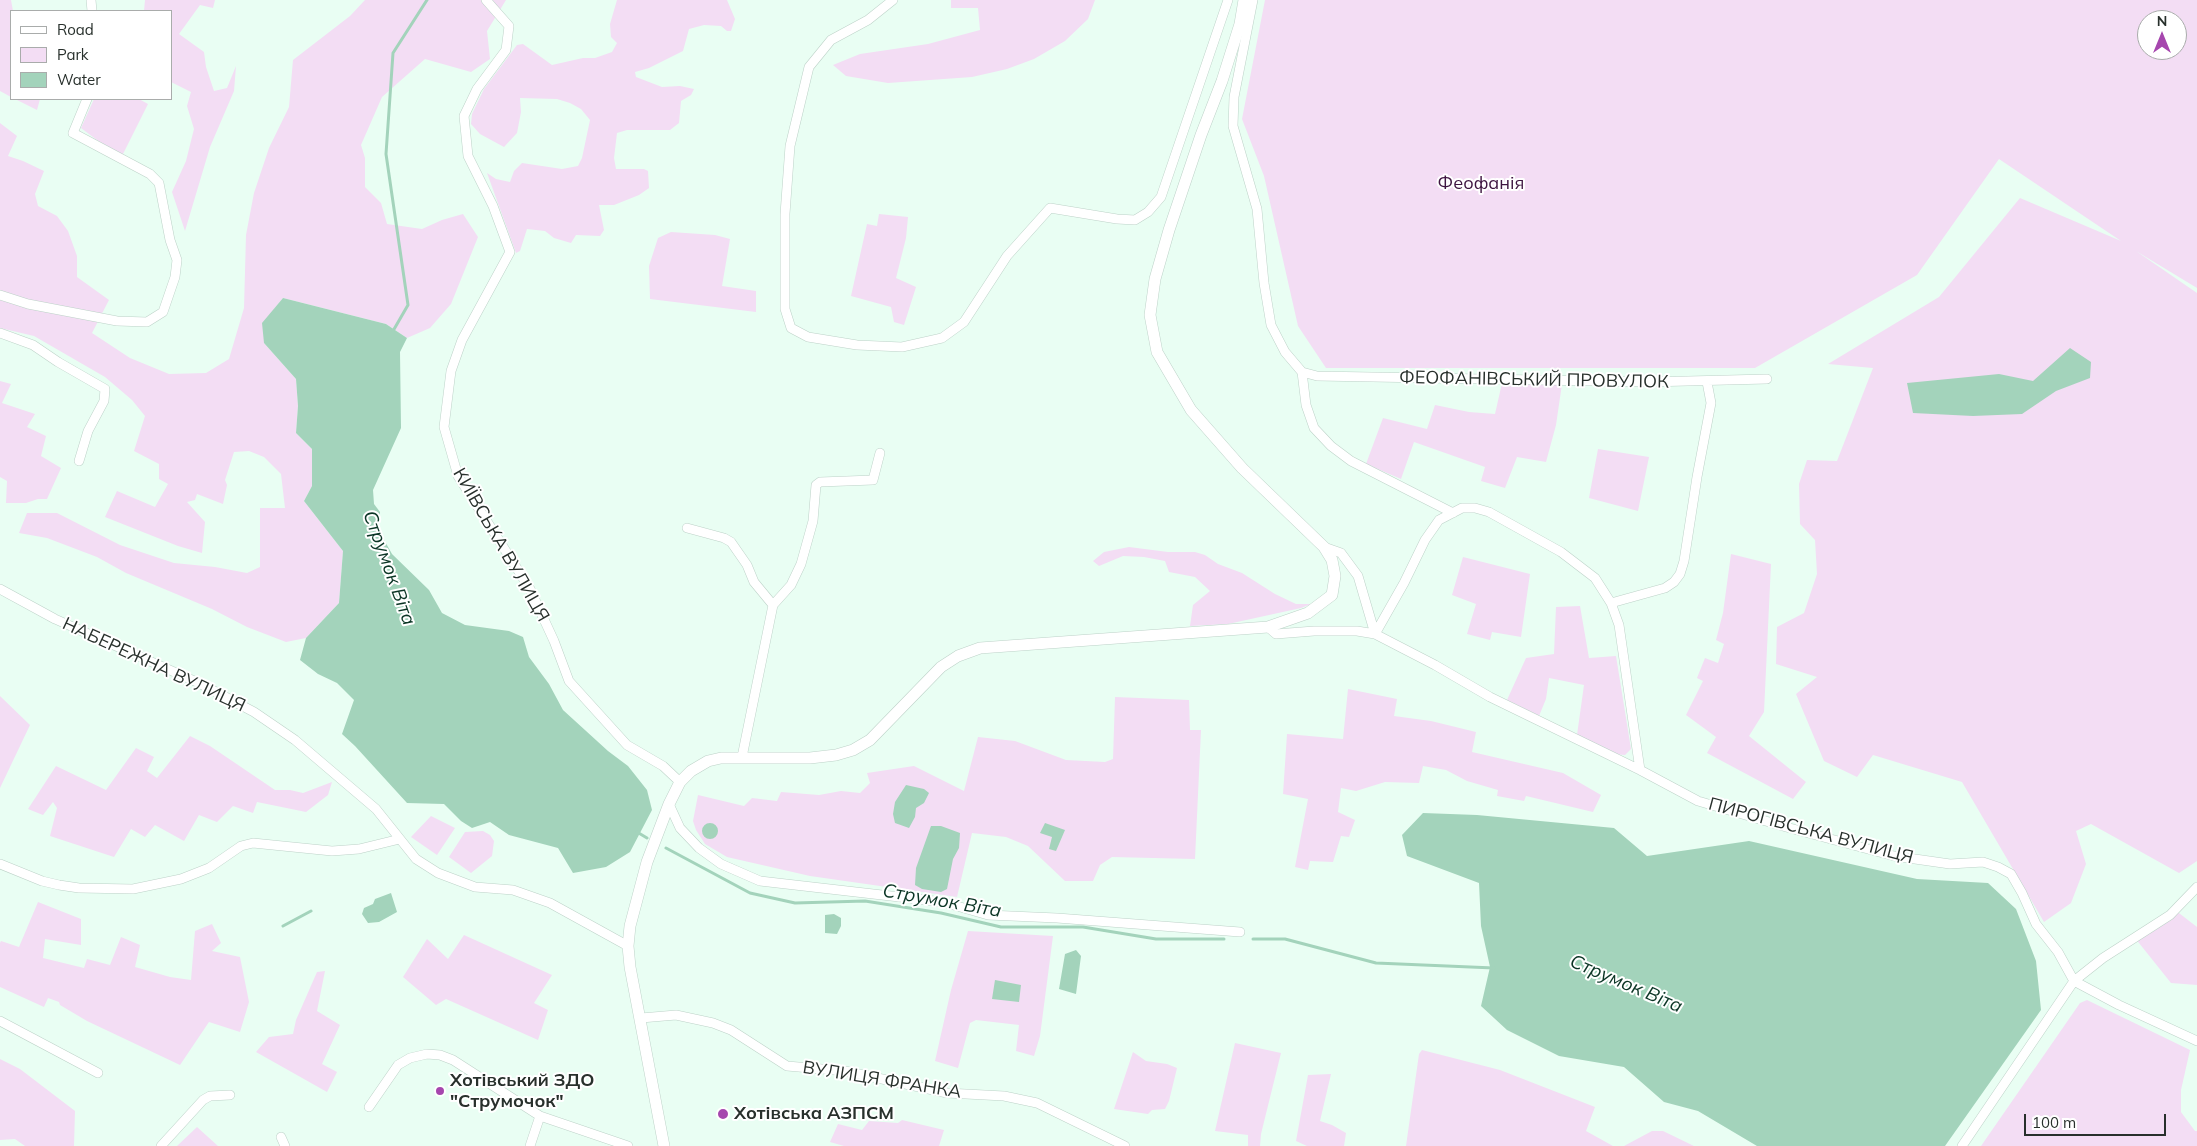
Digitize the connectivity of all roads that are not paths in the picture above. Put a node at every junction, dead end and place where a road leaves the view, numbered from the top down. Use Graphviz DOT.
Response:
graph roads {
  1 [pos="486,0"];
  2 [pos="893,0"];
  3 [pos="1228,0"];
  4 [pos="1244,0"];
  5 [pos="1253,0"];
  6 [pos="87,100"];
  7 [pos="0,295"];
  8 [pos="0,333"];
  9 [pos="1302,372"];
  10 [pos="1767,379"];
  11 [pos="1707,382"];
  12 [pos="880,453"];
  13 [pos="80,461"];
  14 [pos="1452,512"];
  15 [pos="687,528"];
  16 [pos="1324,547"];
  17 [pos="0,590"];
  18 [pos="1611,603"];
  19 [pos="773,605"];
  20 [pos="1268,626"];
  21 [pos="1375,634"];
  22 [pos="742,757"];
  23 [pos="1640,770"];
  24 [pos="680,782"];
  25 [pos="669,804"];
  26 [pos="400,839"];
  27 [pos="0,864"];
  28 [pos="2197,886"];
  29 [pos="1240,932"];
  30 [pos="628,946"];
  31 [pos="2074,981"];
  32 [pos="641,1018"];
  33 [pos="0,1021"];
  34 [pos="2197,1041"];
  35 [pos="98,1073"];
  36 [pos="230,1095"];
  37 [pos="369,1107"];
  38 [pos="540,1116"];
  39 [pos="161,1146"];
  40 [pos="530,1146"];
  41 [pos="628,1146"];
  42 [pos="664,1146"];
  43 [pos="1125,1146"];
  44 [pos="1962,1146"];
  1 -- 24 [label="street, КИЇВСЬКА ВУЛИЦЯ"];
  2 -- 3 [label="street"];
  4 -- 16 [label="street"];
  5 -- 9 [label="street"];
  6 -- 7 [label="street"];
  8 -- 13 [label="street"];
  9 -- 11 [label="street, ФЕОФАНІВСЬКИЙ ПРОВУЛОК"];
  9 -- 14 [label="street"];
  10 -- 11 [label="street, ФЕОФАНІВСЬКИЙ ПРОВУЛОК"];
  11 -- 18 [label="street"];
  12 -- 19 [label="street"];
  14 -- 18 [label="street"];
  14 -- 21 [label="street"];
  15 -- 19 [label="street"];
  16 -- 20 [label="street"];
  16 -- 21 [label="street"];
  17 -- 26 [label="street, НАБЕРЕЖНА ВУЛИЦЯ"];
  18 -- 23 [label="street"];
  19 -- 22 [label="street"];
  20 -- 21 [label="street"];
  20 -- 22 [label="street"];
  21 -- 23 [label="street, ПИРОГІВСЬКА ВУЛИЦЯ"];
  22 -- 24 [label="street"];
  23 -- 31 [label="street, ПИРОГІВСЬКА ВУЛИЦЯ"];
  24 -- 25 [label="street"];
  25 -- 29 [label="street"];
  25 -- 30 [label="street"];
  26 -- 27 [label="street"];
  26 -- 30 [label="street, НАБЕРЕЖНА ВУЛИЦЯ"];
  28 -- 31 [label="street"];
  30 -- 32 [label="street"];
  31 -- 34 [label="street"];
  31 -- 44 [label="street"];
  32 -- 42 [label="street"];
  32 -- 43 [label="street, ВУЛИЦЯ ФРАНКА"];
  33 -- 35 [label="street"];
  36 -- 39 [label="street"];
  37 -- 38 [label="street"];
  38 -- 40 [label="street"];
  38 -- 41 [label="street"];
}
